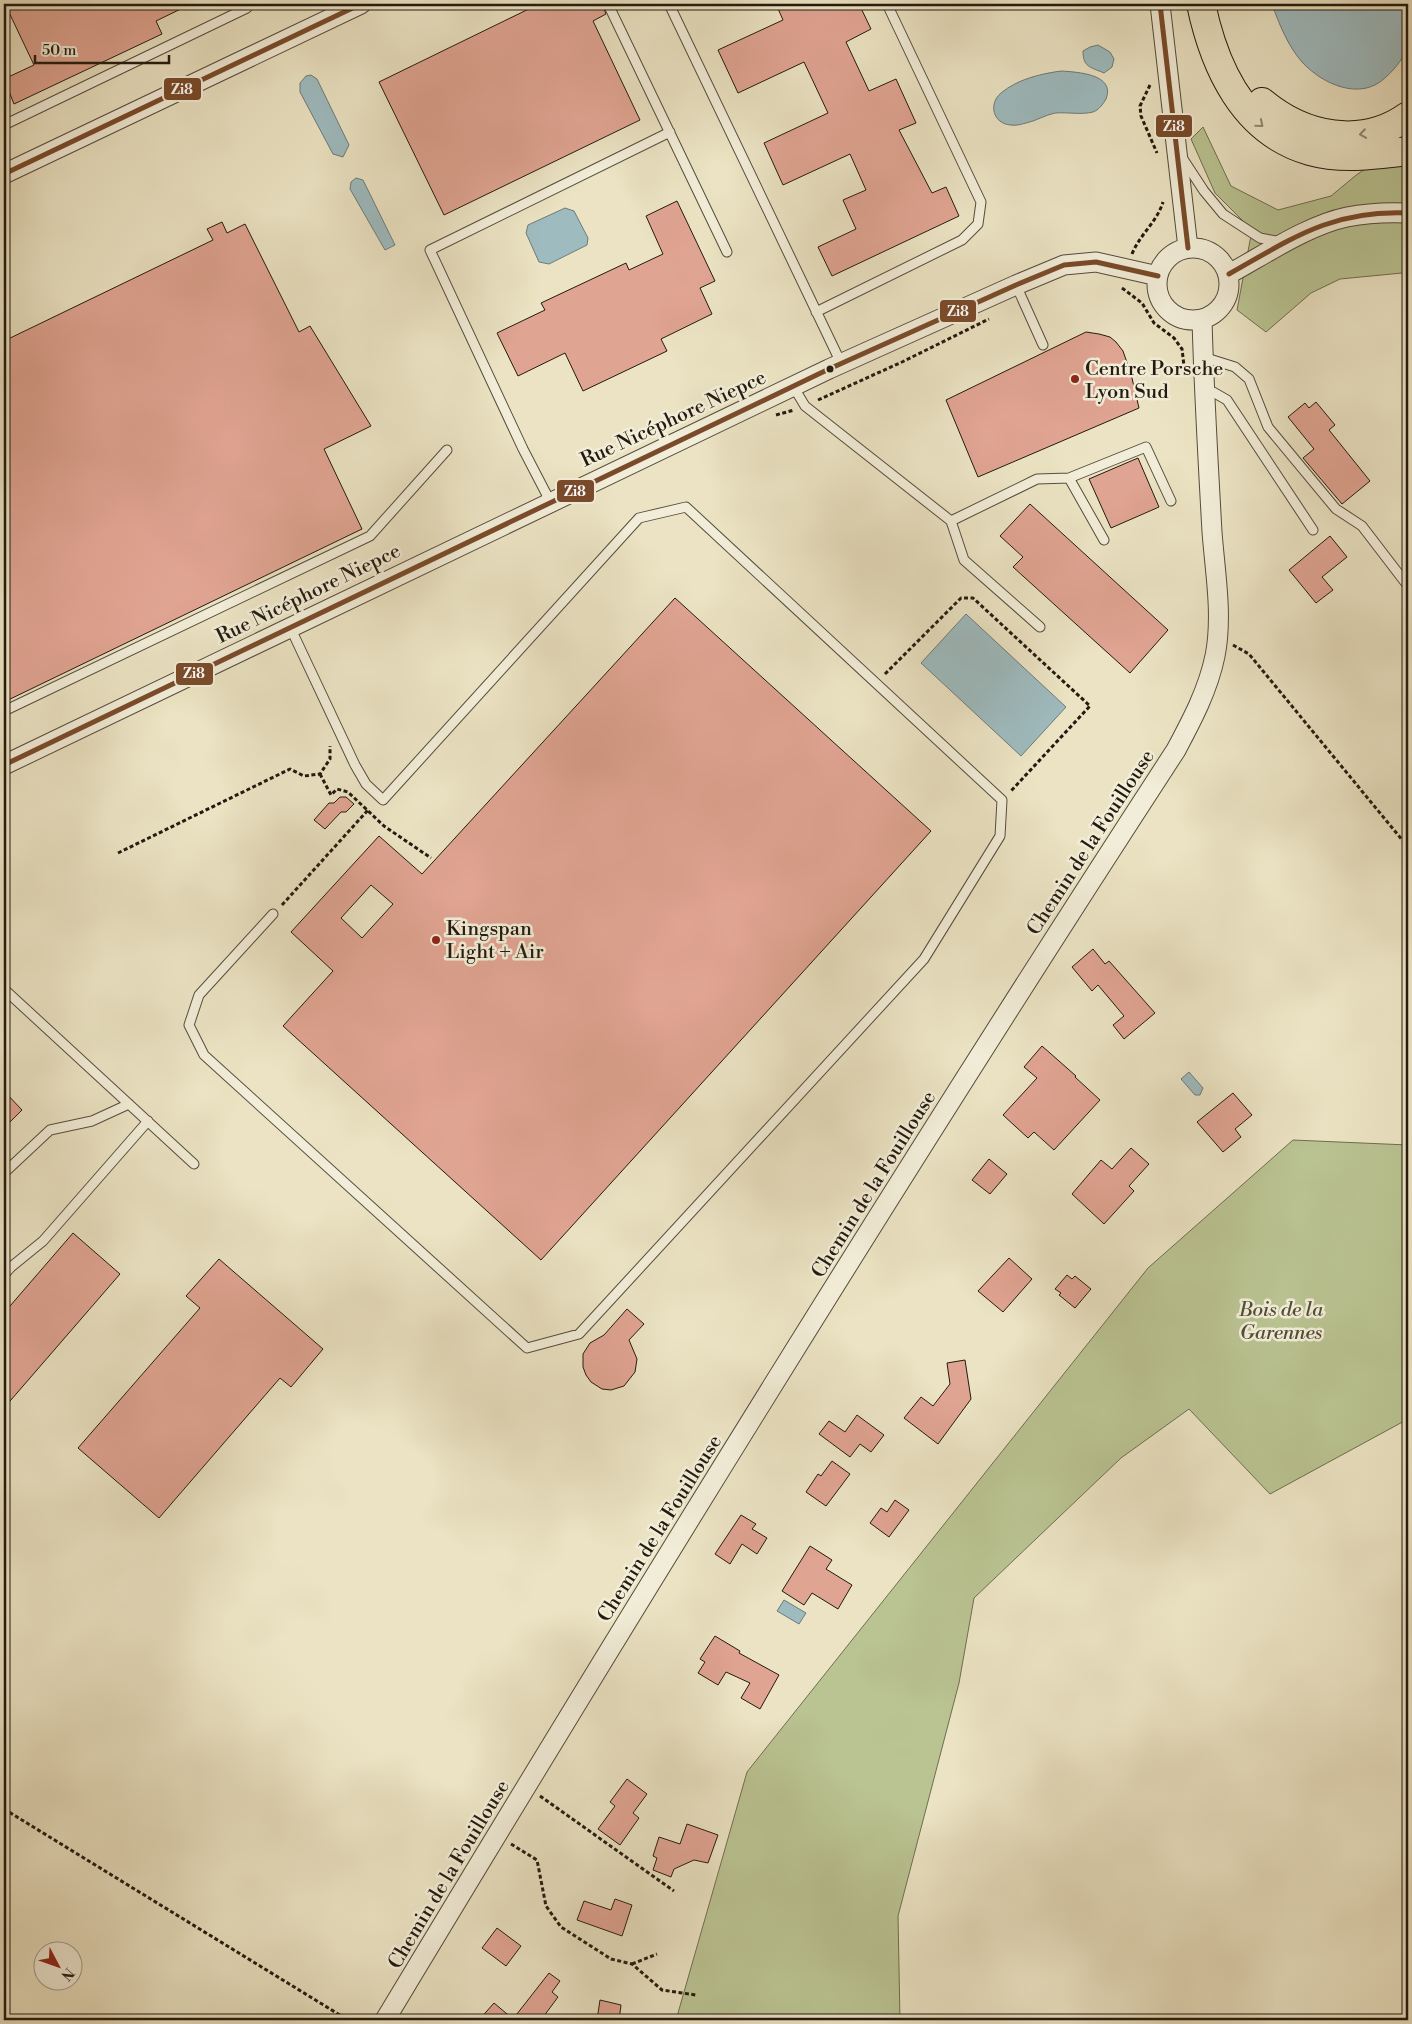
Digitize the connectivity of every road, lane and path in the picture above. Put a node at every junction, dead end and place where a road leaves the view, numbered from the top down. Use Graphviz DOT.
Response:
graph roads {
  1 [pos="245,4"];
  2 [pos="361,4"];
  3 [pos="608,4"];
  4 [pos="668,4"];
  5 [pos="887,4"];
  6 [pos="1160,4"];
  7 [pos="1200,4"];
  8 [pos="1214,4"];
  9 [pos="1149,77"];
  10 [pos="1408,116"];
  11 [pos="4,125"];
  12 [pos="670,132"];
  13 [pos="1177,151"];
  14 [pos="1408,151"];
  15 [pos="1158,160"];
  16 [pos="4,174"];
  17 [pos="1162,194"];
  18 [pos="1408,213"];
  19 [pos="1283,242"];
  20 [pos="1188,248"];
  21 [pos="727,252"];
  22 [pos="1128,268"];
  23 [pos="1228,274"];
  24 [pos="1158,276"];
  25 [pos="1016,285"];
  26 [pos="816,312"];
  27 [pos="1202,320"];
  28 [pos="1042,345"];
  29 [pos="1203,357"];
  30 [pos="841,363"];
  31 [pos="1185,375"];
  32 [pos="793,386"];
  33 [pos="1204,392"];
  34 [pos="447,450"];
  35 [pos="1069,478"];
  36 [pos="550,501"];
  37 [pos="1171,501"];
  38 [pos="951,521"];
  39 [pos="1313,530"];
  40 [pos="1104,540"];
  41 [pos="1408,586"];
  42 [pos="290,627"];
  43 [pos="1040,627"];
  44 [pos="1217,636"];
  45 [pos="876,683"];
  46 [pos="4,711"];
  47 [pos="343,738"];
  48 [pos="4,765"];
  49 [pos="320,774"];
  50 [pos="1002,800"];
  51 [pos="368,810"];
  52 [pos="1408,848"];
  53 [pos="118,853"];
  54 [pos="431,858"];
  55 [pos="273,914"];
  56 [pos="4,989"];
  57 [pos="129,1104"];
  58 [pos="148,1121"];
  59 [pos="194,1164"];
  60 [pos="4,1174"];
  61 [pos="4,1275"];
  62 [pos="527,1787"];
  63 [pos="4,1809"];
  64 [pos="498,1836"];
  65 [pos="674,1891"];
  66 [pos="657,1954"];
  67 [pos="632,1964"];
  68 [pos="696,1995"];
  69 [pos="348,2020"];
  70 [pos="385,2020"];
  1 -- 11 [label="lane"];
  2 -- 16 [label="street"];
  3 -- 12 [label="lane"];
  4 -- 26 [label="lane"];
  5 -- 26 [label="lane"];
  6 -- 13 [label="street"];
  7 -- 14 [label="highway, one-way"];
  10 -- 8 [label="highway, one-way"];
  9 -- 15 [label="path"];
  12 -- 21 [label="lane"];
  12 -- 36 [label="lane"];
  13 -- 19 [label="lane"];
  13 -- 20 [label="street"];
  17 -- 22 [label="path"];
  18 -- 19 [label="street"];
  19 -- 23 [label="street"];
  20 -- 23 [label="street"];
  20 -- 24 [label="street"];
  22 -- 24 [label="street, Rue Nicéphore Niepce"];
  22 -- 25 [label="street, Rue Nicéphore Niepce"];
  22 -- 31 [label="path"];
  23 -- 27 [label="street"];
  24 -- 27 [label="street"];
  25 -- 28 [label="lane"];
  25 -- 30 [label="street, Rue Nicéphore Niepce"];
  26 -- 30 [label="lane"];
  27 -- 29 [label="street, Chemin de la Fouillouse"];
  29 -- 33 [label="street, Chemin de la Fouillouse"];
  29 -- 41 [label="lane"];
  30 -- 32 [label="street, Rue Nicéphore Niepce"];
  32 -- 36 [label="street, Rue Nicéphore Niepce"];
  32 -- 38 [label="lane"];
  33 -- 39 [label="lane"];
  33 -- 44 [label="street, Chemin de la Fouillouse"];
  34 -- 46 [label="lane"];
  35 -- 37 [label="lane"];
  35 -- 38 [label="lane"];
  35 -- 40 [label="lane"];
  36 -- 42 [label="street, Rue Nicéphore Niepce"];
  38 -- 43 [label="lane"];
  42 -- 47 [label="lane"];
  42 -- 48 [label="street, Rue Nicéphore Niepce"];
  44 -- 52 [label="path"];
  44 -- 62 [label="street, Chemin de la Fouillouse"];
  45 -- 47 [label="lane"];
  45 -- 50 [label="lane"];
  45 -- 50 [label="path"];
  47 -- 49 [label="path"];
  49 -- 51 [label="path"];
  49 -- 53 [label="path"];
  50 -- 55 [label="lane"];
  51 -- 54 [label="path"];
  51 -- 55 [label="path"];
  56 -- 57 [label="lane"];
  57 -- 58 [label="lane"];
  57 -- 60 [label="lane"];
  58 -- 59 [label="lane"];
  58 -- 61 [label="lane"];
  62 -- 64 [label="street, Chemin de la Fouillouse"];
  62 -- 65 [label="path"];
  63 -- 69 [label="path"];
  64 -- 67 [label="path"];
  64 -- 70 [label="street, Chemin de la Fouillouse"];
  66 -- 67 [label="path"];
  67 -- 68 [label="path"];
}
